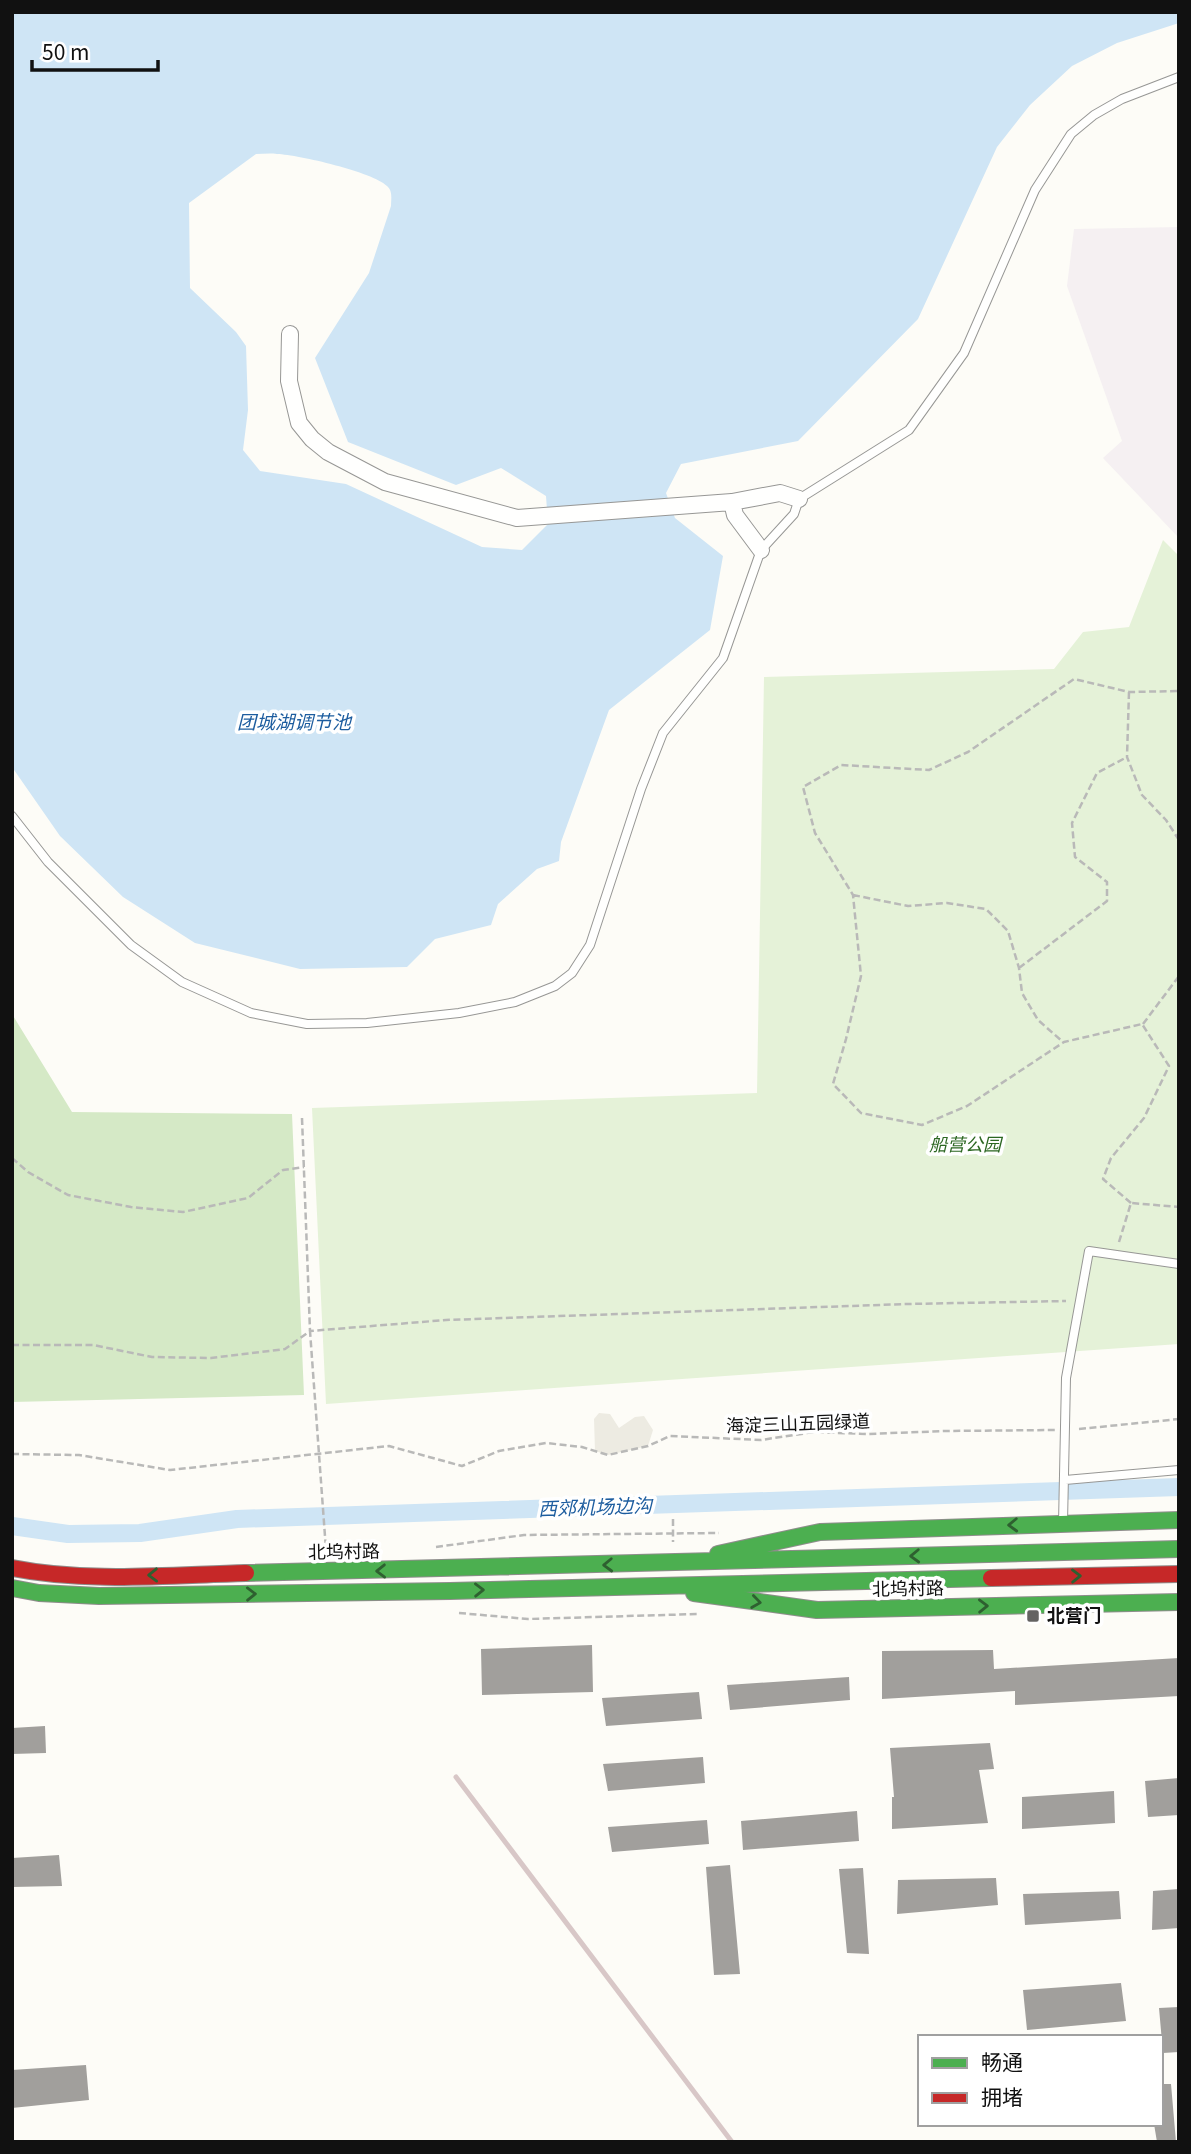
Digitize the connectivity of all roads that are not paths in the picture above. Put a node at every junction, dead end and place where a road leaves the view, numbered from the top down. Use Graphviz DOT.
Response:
graph roads {
  1 [pos="1179,77"];
  2 [pos="290,334"];
  3 [pos="799,499"];
  4 [pos="732,502"];
  5 [pos="761,550"];
  6 [pos="12,816"];
  7 [pos="1179,1264"];
  8 [pos="1179,1470"];
  9 [pos="1065,1481"];
  10 [pos="1179,1520"];
  11 [pos="1063,1524"];
  12 [pos="1179,1549"];
  13 [pos="676,1563"];
  14 [pos="12,1568"];
  15 [pos="1179,1574"];
  16 [pos="640,1586"];
  17 [pos="12,1588"];
  18 [pos="1179,1602"];
  1 -- 3 [label="lane"];
  2 -- 4 [label="street"];
  3 -- 4 [label="street"];
  3 -- 5 [label="lane"];
  4 -- 5 [label="street"];
  5 -- 6 [label="lane"];
  7 -- 9 [label="lane"];
  8 -- 9 [label="lane"];
  9 -- 11 [label="lane"];
  10 -- 11 [label="main road, 北坞村路"];
  11 -- 13 [label="main road, 北坞村路, one-way"];
  12 -- 13 [label="main road, 北坞村路, one-way"];
  13 -- 14 [label="main road, 北坞村路, one-way"];
  16 -- 15 [label="main road, 北坞村路, one-way"];
  17 -- 16 [label="main road, 北坞村路, one-way"];
  16 -- 18 [label="main road, 北坞村路, one-way"];
}
